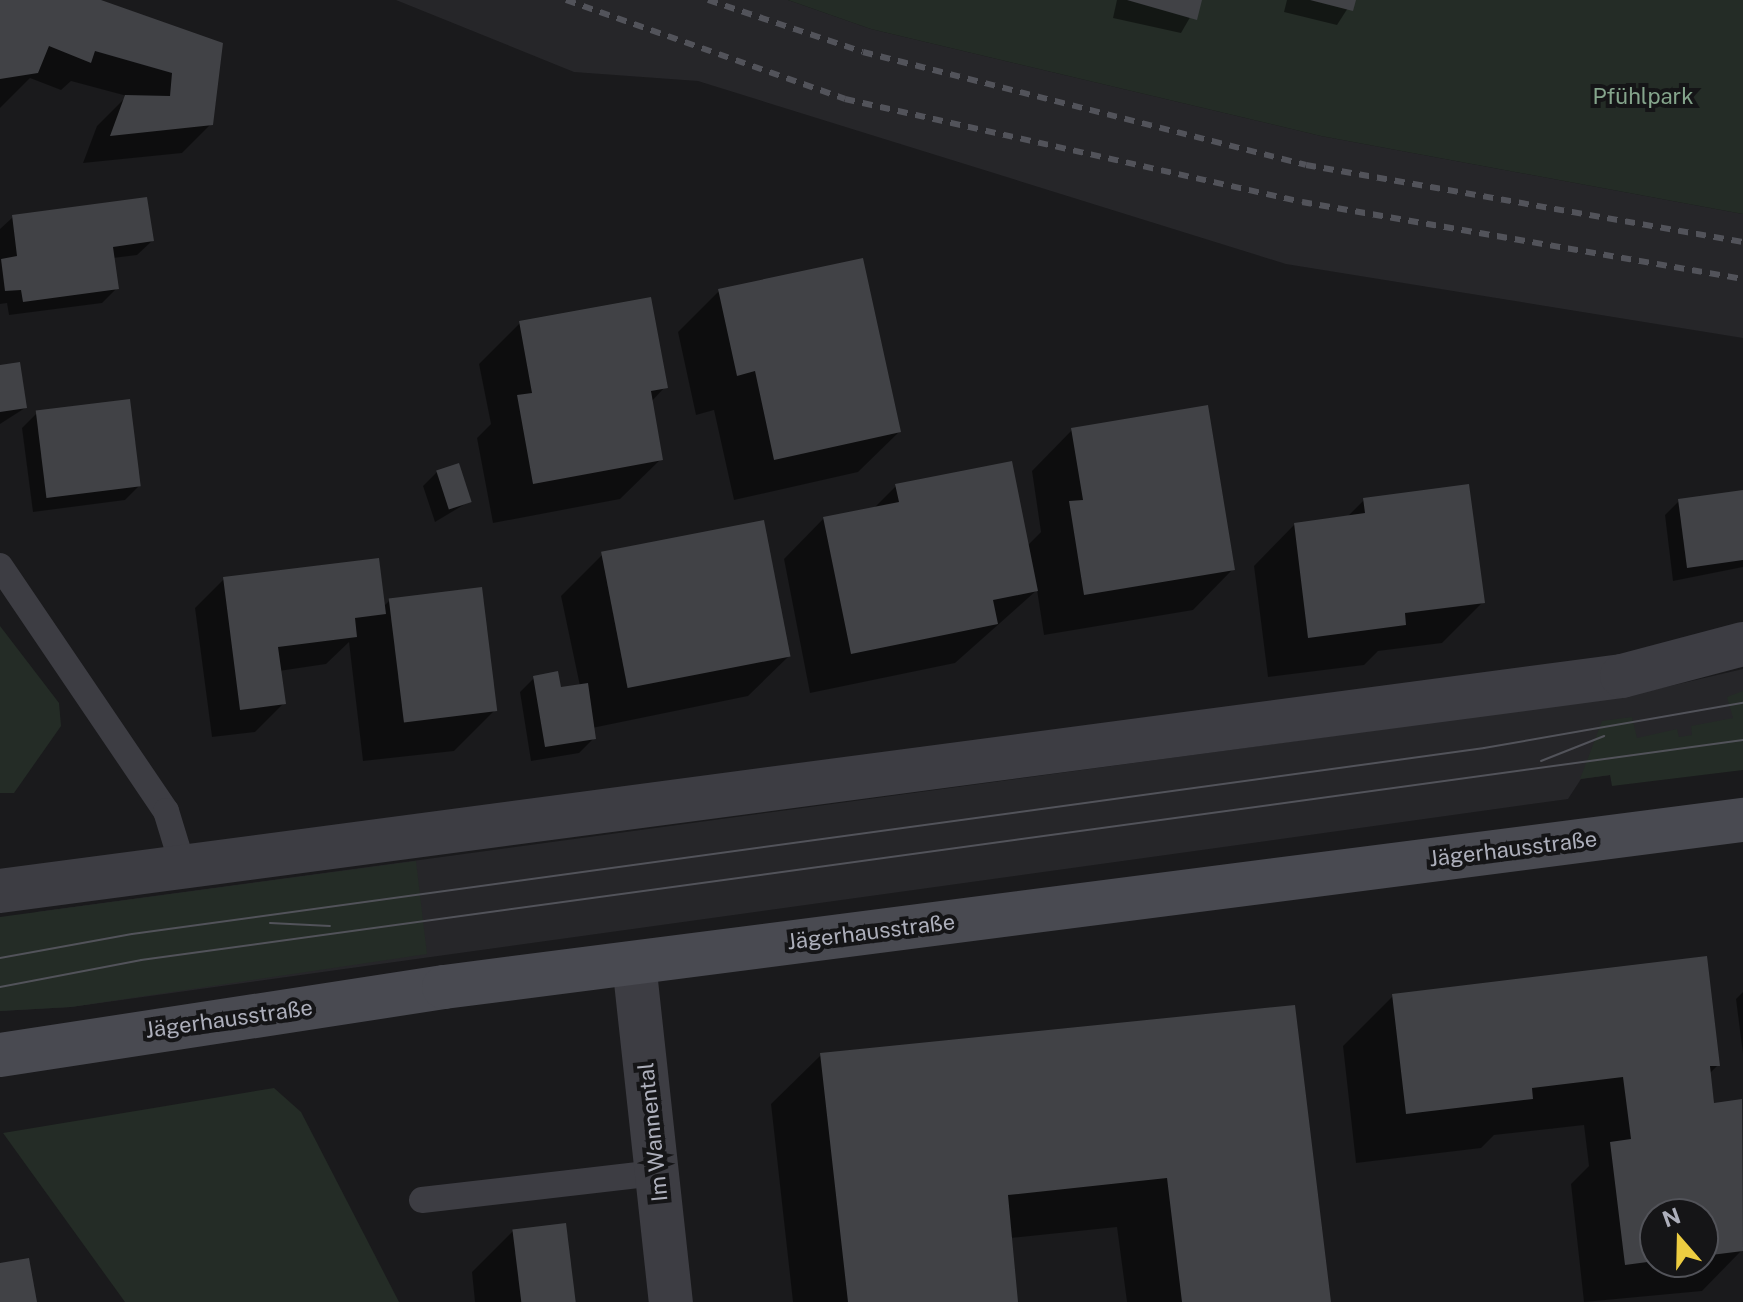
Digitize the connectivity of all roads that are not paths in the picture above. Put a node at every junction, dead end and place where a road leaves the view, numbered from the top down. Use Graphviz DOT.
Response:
graph roads {
  1 [pos="0,566"];
  2 [pos="1743,644"];
  3 [pos="1743,820"];
  4 [pos="184,870"];
  5 [pos="0,891"];
  6 [pos="634,963"];
  7 [pos="0,1055"];
  8 [pos="657,1173"];
  9 [pos="422,1200"];
  10 [pos="671,1302"];
  1 -- 4 [label="lane"];
  2 -- 4 [label="street"];
  3 -- 6 [label="street, Jägerhausstraße"];
  4 -- 5 [label="street"];
  6 -- 7 [label="street, Jägerhausstraße"];
  6 -- 8 [label="street, Im Wannental"];
  8 -- 9 [label="lane"];
  8 -- 10 [label="street, Im Wannental"];
}
